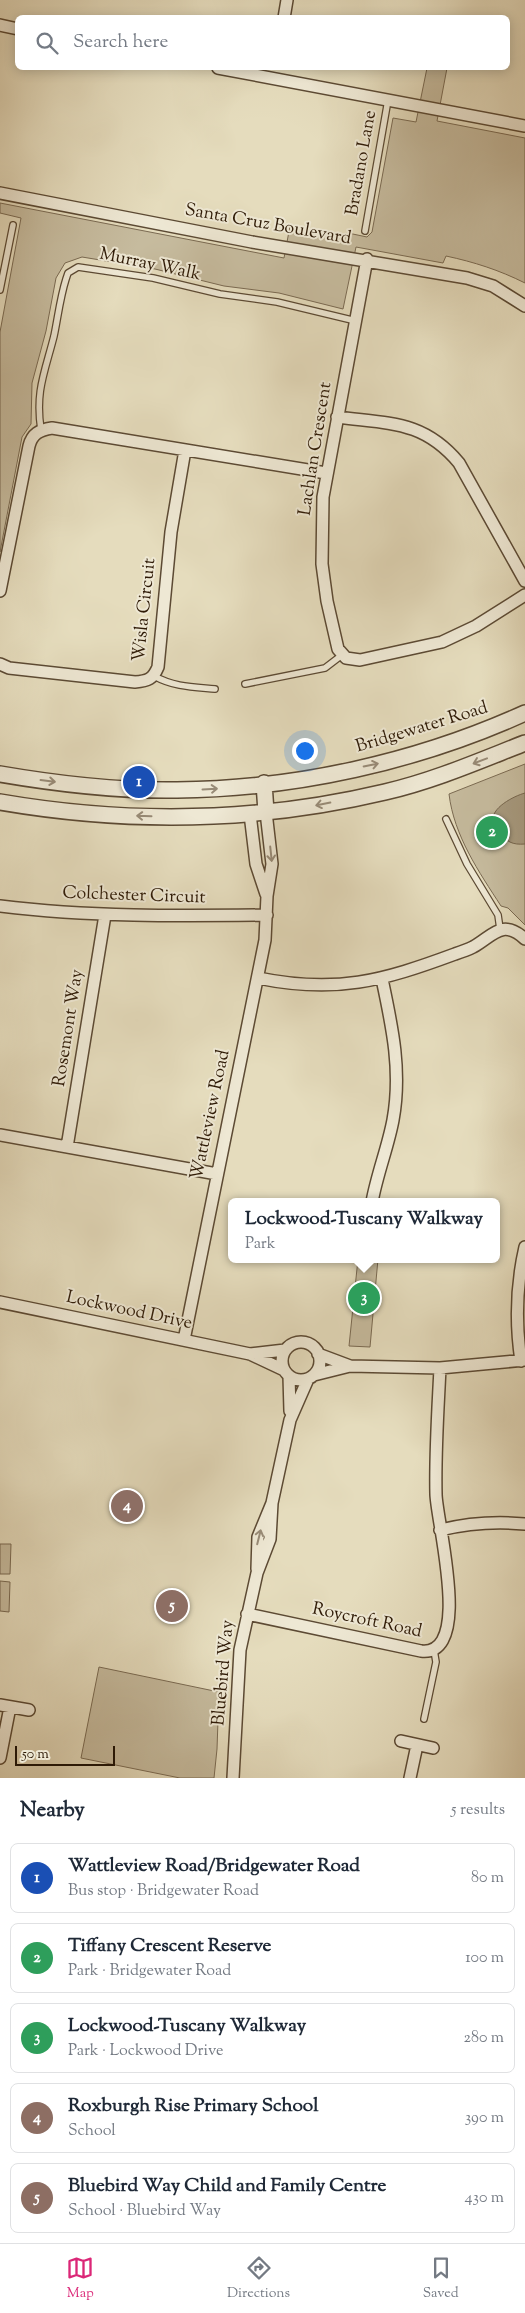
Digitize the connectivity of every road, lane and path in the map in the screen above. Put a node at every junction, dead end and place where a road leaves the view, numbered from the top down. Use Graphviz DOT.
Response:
graph roads {
  1 [pos="287,0"];
  2 [pos="284,15"];
  3 [pos="0,25"];
  4 [pos="15,28"];
  5 [pos="240,70"];
  6 [pos="274,73"];
  7 [pos="388,100"];
  8 [pos="525,126"];
  9 [pos="0,193"];
  10 [pos="13,225"];
  11 [pos="365,231"];
  12 [pos="367,260"];
  13 [pos="0,290"];
  14 [pos="525,306"];
  15 [pos="356,321"];
  16 [pos="337,417"];
  17 [pos="41,430"];
  18 [pos="186,450"];
  19 [pos="326,473"];
  20 [pos="525,582"];
  21 [pos="0,591"];
  22 [pos="525,596"];
  23 [pos="342,654"];
  24 [pos="0,664"];
  25 [pos="154,676"];
  26 [pos="245,684"];
  27 [pos="215,689"];
  28 [pos="525,712"];
  29 [pos="525,744"];
  30 [pos="0,774"];
  31 [pos="264,784"];
  32 [pos="247,787"];
  33 [pos="0,802"];
  34 [pos="266,812"];
  35 [pos="250,814"];
  36 [pos="446,819"];
  37 [pos="267,896"];
  38 [pos="0,906"];
  39 [pos="105,914"];
  40 [pos="267,914"];
  41 [pos="500,929"];
  42 [pos="525,939"];
  43 [pos="258,978"];
  44 [pos="382,979"];
  45 [pos="0,1135"];
  46 [pos="67,1147"];
  47 [pos="217,1174"];
  48 [pos="373,1198"];
  49 [pos="525,1247"];
  50 [pos="0,1302"];
  51 [pos="184,1340"];
  52 [pos="285,1350"];
  53 [pos="250,1354"];
  54 [pos="318,1354"];
  55 [pos="523,1361"];
  56 [pos="350,1366"];
  57 [pos="440,1368"];
  58 [pos="286,1373"];
  59 [pos="311,1377"];
  60 [pos="290,1420"];
  61 [pos="525,1524"];
  62 [pos="440,1530"];
  63 [pos="247,1614"];
  64 [pos="434,1650"];
  65 [pos="5,1706"];
  66 [pos="29,1710"];
  67 [pos="424,1719"];
  68 [pos="401,1741"];
  69 [pos="417,1745"];
  70 [pos="433,1748"];
  71 [pos="0,1758"];
  72 [pos="233,1778"];
  73 [pos="410,1778"];
  1 -- 2 [label="street"];
  3 -- 4 [label="street"];
  5 -- 6 [label="street"];
  6 -- 7 [label="street"];
  7 -- 8 [label="street"];
  7 -- 11 [label="lane, Bradano Lane"];
  9 -- 12 [label="street, Santa Cruz Boulevard"];
  10 -- 13 [label="lane"];
  12 -- 14 [label="street, Santa Cruz Boulevard"];
  12 -- 15 [label="street, Lachlan Crescent"];
  15 -- 16 [label="street, Lachlan Crescent"];
  15 -- 17 [label="lane, Murray Walk"];
  16 -- 19 [label="street, Lachlan Crescent"];
  16 -- 20 [label="street"];
  17 -- 18 [label="street"];
  17 -- 21 [label="street"];
  18 -- 19 [label="street"];
  18 -- 25 [label="street, Wisla Circuit"];
  19 -- 23 [label="street, Lachlan Crescent"];
  22 -- 23 [label="street"];
  23 -- 26 [label="lane"];
  24 -- 25 [label="street, Wisla Circuit"];
  25 -- 27 [label="lane"];
  31 -- 28 [label="street, Bridgewater Road, one-way"];
  29 -- 34 [label="street, one-way"];
  30 -- 32 [label="street, Bridgewater Road, one-way"];
  31 -- 32 [label="street, Bridgewater Road"];
  31 -- 34 [label="street, Wattleview Road"];
  32 -- 35 [label="street, Wattleview Road"];
  35 -- 33 [label="street, one-way"];
  34 -- 35 [label="street"];
  34 -- 37 [label="street, Wattleview Road, one-way"];
  35 -- 37 [label="street, Wattleview Road"];
  36 -- 41 [label="lane"];
  37 -- 40 [label="street, Wattleview Road"];
  38 -- 39 [label="street, Colchester Circuit"];
  39 -- 40 [label="street, Colchester Circuit"];
  39 -- 46 [label="street, Rosemont Way"];
  40 -- 43 [label="street, Wattleview Road"];
  41 -- 42 [label="street"];
  41 -- 44 [label="street"];
  43 -- 44 [label="street"];
  43 -- 47 [label="street, Wattleview Road"];
  44 -- 48 [label="street"];
  45 -- 46 [label="street"];
  46 -- 47 [label="street"];
  47 -- 51 [label="street, Wattleview Road"];
  49 -- 55 [label="street"];
  50 -- 51 [label="street, Lockwood Drive"];
  51 -- 53 [label="street, Lockwood Drive"];
  52 -- 53 [label="street, Lockwood Drive"];
  52 -- 54 [label="street"];
  52 -- 58 [label="street"];
  53 -- 58 [label="street, Lockwood Drive"];
  54 -- 56 [label="street"];
  54 -- 59 [label="street"];
  55 -- 57 [label="street"];
  56 -- 57 [label="street"];
  56 -- 59 [label="street"];
  57 -- 62 [label="street, Roycroft Road"];
  58 -- 59 [label="street"];
  58 -- 60 [label="street, Bluebird Way"];
  59 -- 60 [label="street, Bluebird Way"];
  60 -- 63 [label="street, Bluebird Way"];
  61 -- 62 [label="street"];
  62 -- 64 [label="street, Roycroft Road"];
  63 -- 64 [label="street, Roycroft Road"];
  63 -- 72 [label="street, Bluebird Way"];
  64 -- 67 [label="lane"];
  65 -- 66 [label="street"];
  65 -- 71 [label="street"];
  68 -- 69 [label="street"];
  69 -- 70 [label="street"];
  69 -- 73 [label="street"];
}
